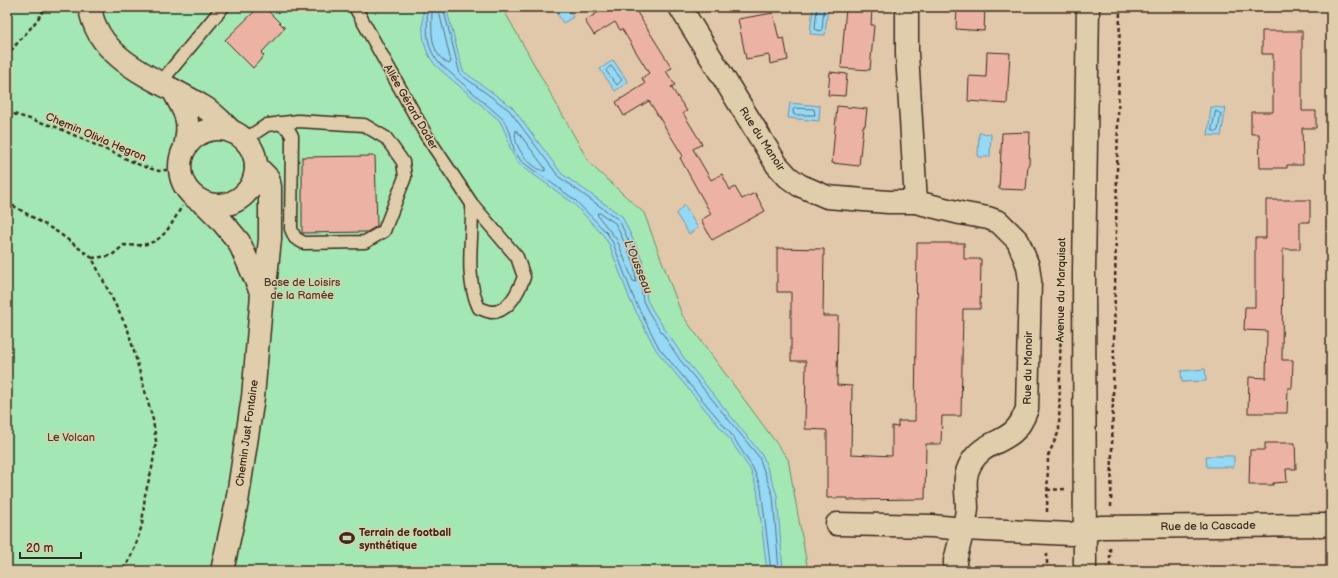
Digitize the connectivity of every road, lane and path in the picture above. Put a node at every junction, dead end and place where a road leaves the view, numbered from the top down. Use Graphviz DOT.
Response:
graph roads {
  1 [pos="45,7"];
  2 [pos="90,7"];
  3 [pos="223,7"];
  4 [pos="355,7"];
  5 [pos="680,7"];
  6 [pos="907,7"];
  7 [pos="1088,7"];
  8 [pos="1120,7"];
  9 [pos="13,47"];
  10 [pos="7,50"];
  11 [pos="7,57"];
  12 [pos="166,86"];
  13 [pos="7,112"];
  14 [pos="279,123"];
  15 [pos="238,136"];
  16 [pos="185,147"];
  17 [pos="256,166"];
  18 [pos="179,168"];
  19 [pos="196,197"];
  20 [pos="7,202"];
  21 [pos="916,202"];
  22 [pos="472,204"];
  23 [pos="92,258"];
  24 [pos="262,294"];
  25 [pos="1061,303"];
  26 [pos="837,524"];
  27 [pos="1331,525"];
  28 [pos="1110,527"];
  29 [pos="963,529"];
  30 [pos="1086,530"];
  31 [pos="1047,534"];
  32 [pos="124,571"];
  33 [pos="222,571"];
  34 [pos="955,571"];
  35 [pos="1047,571"];
  36 [pos="1085,571"];
  37 [pos="1110,571"];
  1 -- 9 [label="path"];
  2 -- 12 [label="street"];
  3 -- 12 [label="lane"];
  4 -- 22 [label="lane, Allée Gérard Dader"];
  5 -- 21 [label="street, Rue du Manoir"];
  6 -- 21 [label="street"];
  7 -- 30 [label="street, Avenue du Marquisat"];
  8 -- 28 [label="path"];
  9 -- 10 [label="path"];
  9 -- 11 [label="path"];
  12 -- 15 [label="street"];
  12 -- 16 [label="street"];
  13 -- 18 [label="path, Chemin Olivia Hegron"];
  14 -- 14 [label="lane"];
  14 -- 15 [label="lane"];
  15 -- 16 [label="street"];
  15 -- 17 [label="street"];
  16 -- 18 [label="street"];
  17 -- 19 [label="street"];
  17 -- 24 [label="street, Chemin Just Fontaine"];
  18 -- 19 [label="street"];
  19 -- 23 [label="path"];
  19 -- 24 [label="street, Chemin Just Fontaine"];
  20 -- 23 [label="path"];
  21 -- 29 [label="street, Rue du Manoir"];
  22 -- 22 [label="lane, Allée Gérard Dader"];
  23 -- 32 [label="path"];
  24 -- 33 [label="street, Chemin Just Fontaine"];
  25 -- 31 [label="path, Avenue du Marquisat"];
  26 -- 29 [label="street"];
  27 -- 28 [label="street, Rue de la Cascade"];
  28 -- 30 [label="street, Rue de la Cascade"];
  28 -- 37 [label="path"];
  29 -- 31 [label="street"];
  29 -- 34 [label="street, Rue du Manoir"];
  30 -- 31 [label="street"];
  30 -- 36 [label="street, Avenue du Marquisat"];
  31 -- 35 [label="path, Avenue du Marquisat"];
}
